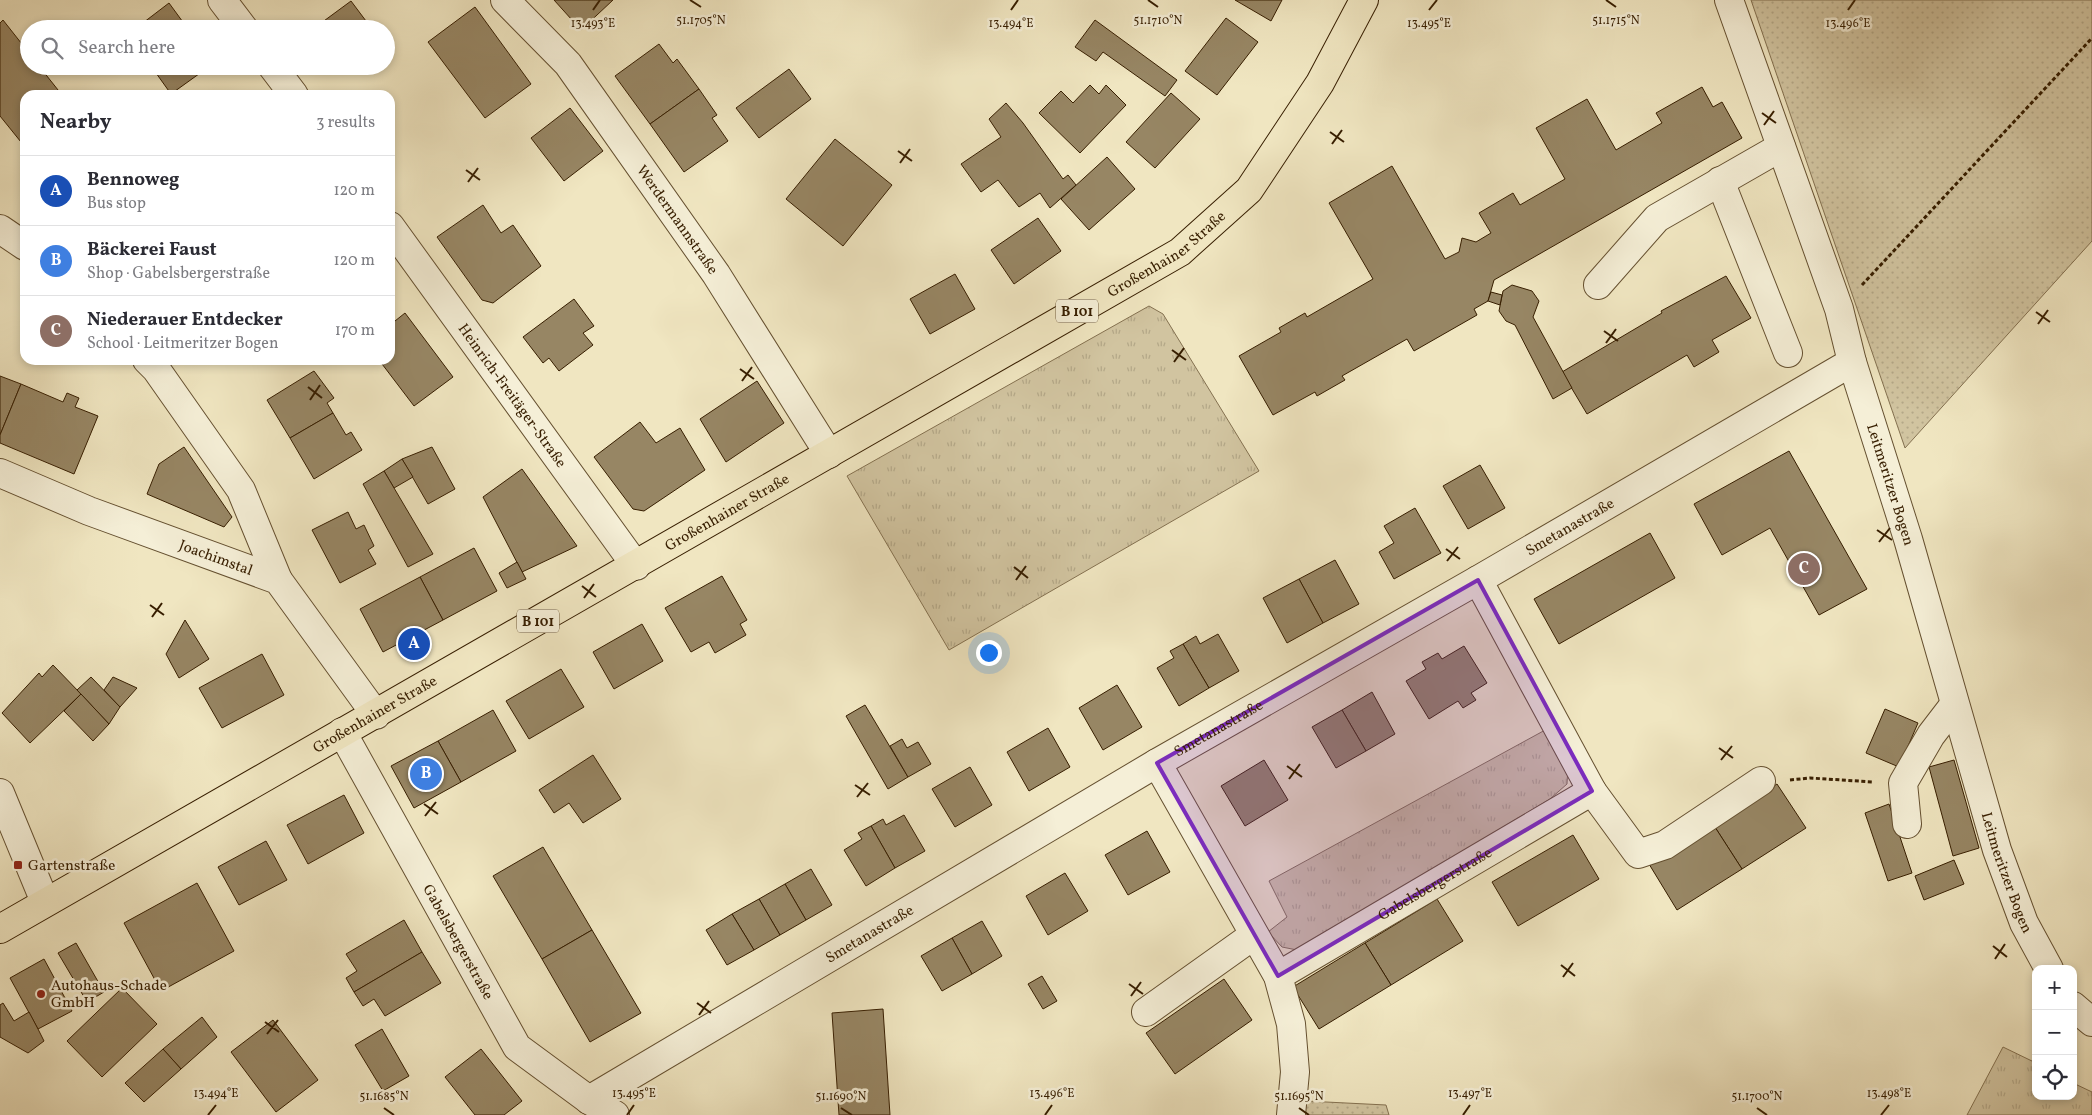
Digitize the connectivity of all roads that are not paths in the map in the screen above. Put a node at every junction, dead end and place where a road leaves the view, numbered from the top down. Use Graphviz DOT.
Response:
graph roads {
  1 [pos="222,0"];
  2 [pos="506,0"];
  3 [pos="1364,0"];
  4 [pos="1736,4"];
  5 [pos="237,20"];
  6 [pos="279,75"];
  7 [pos="290,90"];
  8 [pos="1781,147"];
  9 [pos="1720,180"];
  10 [pos="0,229"];
  11 [pos="395,233"];
  12 [pos="20,243"];
  13 [pos="1598,285"];
  14 [pos="1788,352"];
  15 [pos="1852,362"];
  16 [pos="152,365"];
  17 [pos="830,454"];
  18 [pos="0,473"];
  19 [pos="636,566"];
  20 [pos="278,580"];
  21 [pos="1478,580"];
  22 [pos="1954,705"];
  23 [pos="376,714"];
  24 [pos="342,732"];
  25 [pos="1158,763"];
  26 [pos="1762,782"];
  27 [pos="1592,791"];
  28 [pos="0,793"];
  29 [pos="1907,824"];
  30 [pos="45,902"];
  31 [pos="0,929"];
  32 [pos="1254,934"];
  33 [pos="2046,965"];
  34 [pos="1278,976"];
  35 [pos="2077,1009"];
  36 [pos="1146,1012"];
  37 [pos="2092,1022"];
  38 [pos="589,1100"];
  39 [pos="616,1115"];
  40 [pos="1291,1115"];
  1 -- 5 [label="street"];
  2 -- 17 [label="street, Werdermannstraße"];
  3 -- 17 [label="main road, Großenhainer Straße / B 101"];
  4 -- 8 [label="street, Leitmeritzer Bogen"];
  6 -- 7 [label="street"];
  8 -- 9 [label="street"];
  8 -- 15 [label="street, Leitmeritzer Bogen"];
  9 -- 13 [label="street"];
  9 -- 14 [label="street"];
  10 -- 12 [label="street"];
  11 -- 19 [label="street, Heinrich-Freitäger-Straße"];
  15 -- 21 [label="street, Smetanastraße"];
  15 -- 22 [label="street, Leitmeritzer Bogen"];
  16 -- 20 [label="street"];
  17 -- 19 [label="main road, Großenhainer Straße / B 101"];
  18 -- 20 [label="street, Joachimstal"];
  19 -- 23 [label="main road, Großenhainer Straße / B 101"];
  20 -- 23 [label="street"];
  21 -- 25 [label="street, Smetanastraße"];
  21 -- 27 [label="street"];
  22 -- 29 [label="street"];
  22 -- 33 [label="street, Leitmeritzer Bogen"];
  23 -- 24 [label="main road, Großenhainer Straße / B 101"];
  24 -- 30 [label="main road, Großenhainer Straße / B 101"];
  24 -- 38 [label="street, Gabelsbergerstraße"];
  25 -- 32 [label="street"];
  25 -- 38 [label="street, Smetanastraße"];
  26 -- 27 [label="street"];
  27 -- 34 [label="street, Gabelsbergerstraße"];
  28 -- 30 [label="street"];
  30 -- 31 [label="main road, Großenhainer Straße / B 101"];
  32 -- 34 [label="street"];
  32 -- 36 [label="street"];
  34 -- 40 [label="street"];
  35 -- 37 [label="street"];
  38 -- 39 [label="street, Gabelsbergerstraße"];
}
